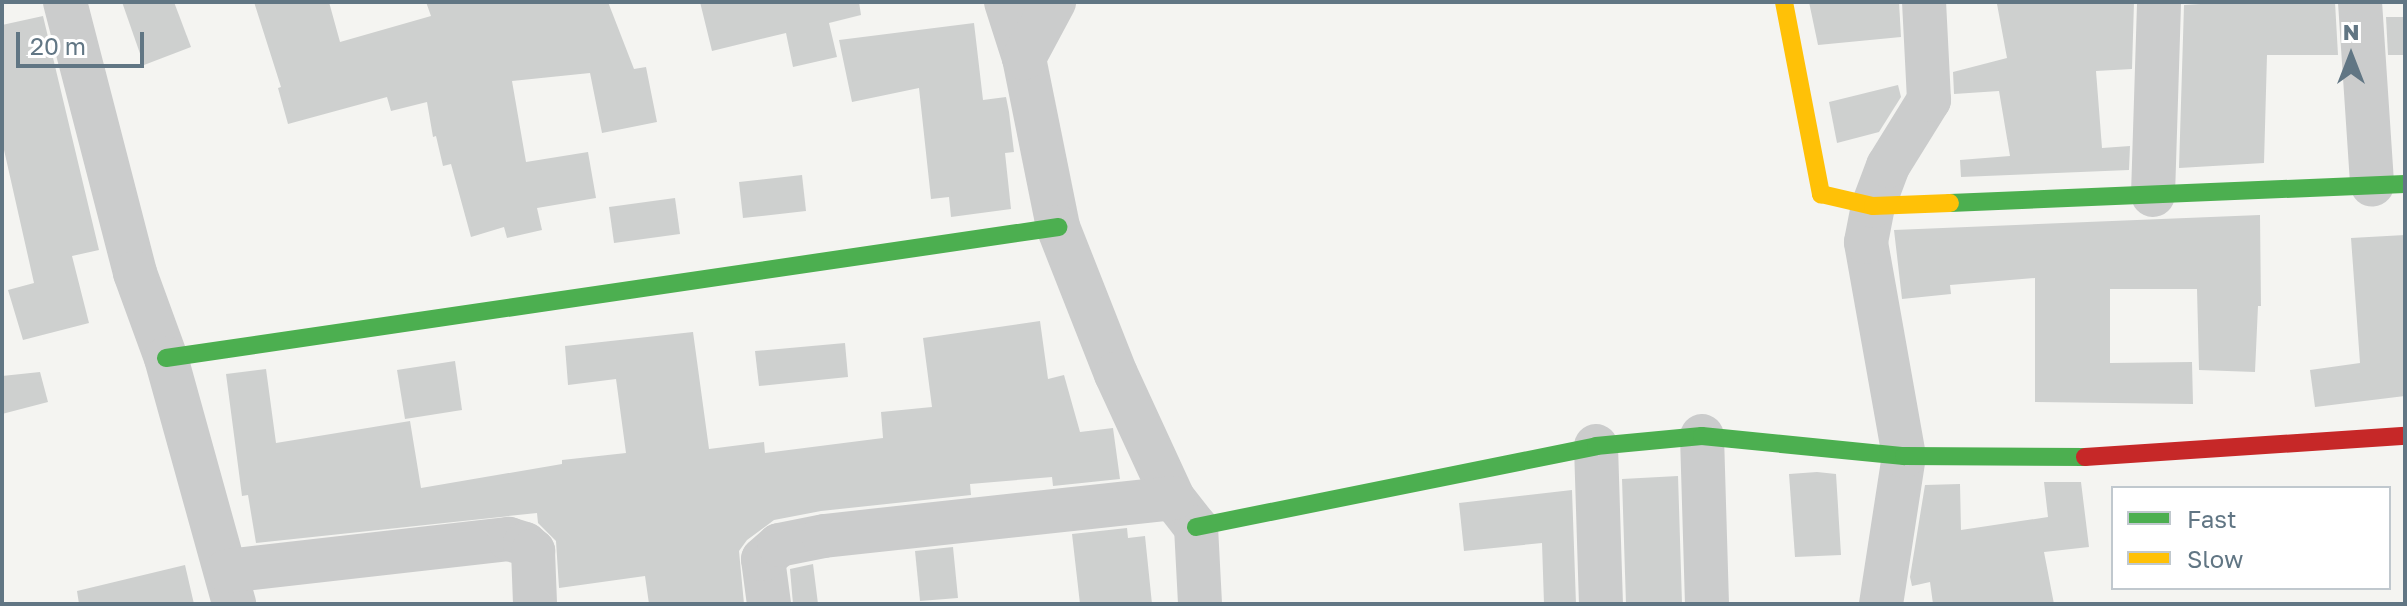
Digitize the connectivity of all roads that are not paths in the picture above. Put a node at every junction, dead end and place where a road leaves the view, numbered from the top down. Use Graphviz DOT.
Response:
graph roads {
  1 [pos="65,2"];
  2 [pos="1006,2"];
  3 [pos="1054,2"];
  4 [pos="1784,2"];
  5 [pos="1924,2"];
  6 [pos="2159,2"];
  7 [pos="2360,2"];
  8 [pos="1024,58"];
  9 [pos="2389,184"];
  10 [pos="2153,195"];
  11 [pos="1873,206"];
  12 [pos="1058,227"];
  13 [pos="166,358"];
  14 [pos="1702,436"];
  15 [pos="2405,436"];
  16 [pos="1596,446"];
  17 [pos="1904,456"];
  18 [pos="1184,513"];
  19 [pos="230,587"];
  20 [pos="535,604"];
  21 [pos="769,604"];
  22 [pos="1200,604"];
  23 [pos="1601,604"];
  24 [pos="1707,604"];
  25 [pos="1881,604"];
  1 -- 13 [label="street"];
  2 -- 8 [label="street"];
  3 -- 8 [label="street"];
  4 -- 11 [label="street"];
  5 -- 11 [label="street"];
  6 -- 10 [label="street"];
  7 -- 9 [label="street"];
  8 -- 12 [label="street"];
  9 -- 10 [label="street"];
  10 -- 11 [label="street"];
  11 -- 17 [label="street"];
  12 -- 13 [label="street"];
  12 -- 18 [label="street"];
  13 -- 19 [label="street"];
  14 -- 16 [label="street"];
  14 -- 17 [label="street"];
  14 -- 24 [label="street"];
  15 -- 17 [label="street"];
  16 -- 18 [label="street"];
  16 -- 23 [label="street"];
  17 -- 25 [label="street"];
  18 -- 21 [label="street"];
  18 -- 22 [label="street"];
  19 -- 20 [label="street"];
}
